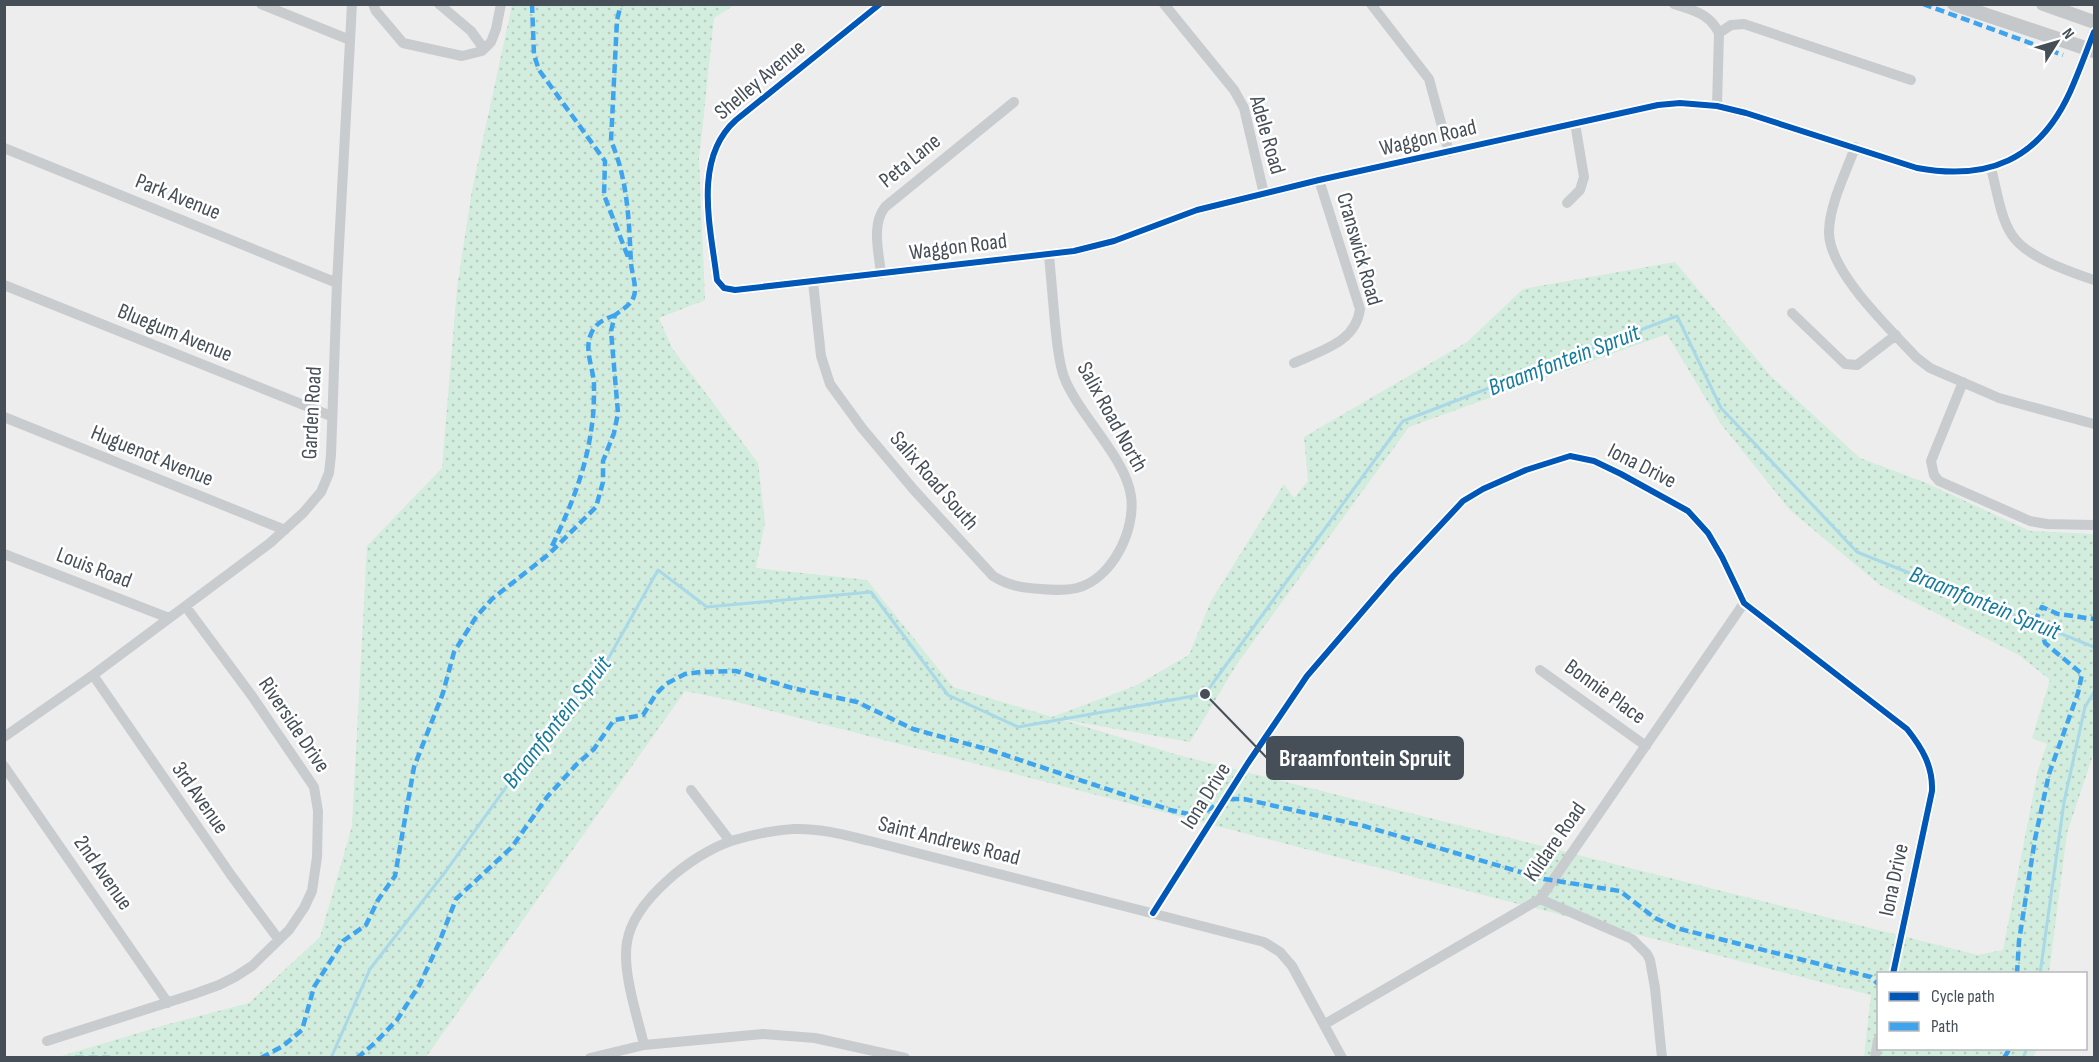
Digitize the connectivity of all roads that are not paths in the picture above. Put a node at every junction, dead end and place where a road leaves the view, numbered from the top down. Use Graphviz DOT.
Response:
graph roads {
  1 [pos="261,4"];
  2 [pos="352,4"];
  3 [pos="373,4"];
  4 [pos="439,4"];
  5 [pos="501,4"];
  6 [pos="880,4"];
  7 [pos="1164,4"];
  8 [pos="1371,4"];
  9 [pos="1674,4"];
  10 [pos="1954,4"];
  11 [pos="2043,4"];
  12 [pos="2094,22"];
  13 [pos="2094,32"];
  14 [pos="1719,33"];
  15 [pos="350,40"];
  16 [pos="484,49"];
  17 [pos="2091,50"];
  18 [pos="1911,80"];
  19 [pos="1014,102"];
  20 [pos="1717,106"];
  21 [pos="1575,123"];
  22 [pos="1855,147"];
  23 [pos="4,148"];
  24 [pos="1449,152"];
  25 [pos="1990,168"];
  26 [pos="1319,180"];
  27 [pos="1264,194"];
  28 [pos="1567,202"];
  29 [pos="1049,255"];
  30 [pos="2094,267"];
  31 [pos="881,274"];
  32 [pos="2092,279"];
  33 [pos="717,280"];
  34 [pos="813,282"];
  35 [pos="337,283"];
  36 [pos="4,285"];
  37 [pos="1792,313"];
  38 [pos="1896,335"];
  39 [pos="1294,363"];
  40 [pos="1963,382"];
  41 [pos="331,416"];
  42 [pos="4,417"];
  43 [pos="2094,424"];
  44 [pos="2094,525"];
  45 [pos="285,530"];
  46 [pos="4,554"];
  47 [pos="1114,559"];
  48 [pos="1744,603"];
  49 [pos="186,607"];
  50 [pos="169,618"];
  51 [pos="1540,670"];
  52 [pos="93,675"];
  53 [pos="4,737"];
  54 [pos="1647,746"];
  55 [pos="4,766"];
  56 [pos="691,789"];
  57 [pos="730,841"];
  58 [pos="1540,898"];
  59 [pos="1153,913"];
  60 [pos="279,940"];
  61 [pos="1893,972"];
  62 [pos="168,1003"];
  63 [pos="1325,1024"];
  64 [pos="47,1041"];
  65 [pos="644,1045"];
  66 [pos="590,1058"];
  67 [pos="905,1058"];
  68 [pos="1342,1058"];
  69 [pos="1662,1058"];
  1 -- 15 [label="street"];
  2 -- 15 [label="street, Garden Road"];
  3 -- 16 [label="street"];
  4 -- 16 [label="street"];
  5 -- 16 [label="street"];
  6 -- 33 [label="street, Shelley Avenue"];
  7 -- 27 [label="street, Adele Road"];
  8 -- 24 [label="street"];
  9 -- 14 [label="street"];
  10 -- 17 [label="main road"];
  11 -- 12 [label="main road"];
  13 -- 17 [label="street, Waggon Road"];
  14 -- 18 [label="street"];
  14 -- 20 [label="street"];
  15 -- 35 [label="street, Garden Road"];
  17 -- 25 [label="street, Waggon Road"];
  19 -- 31 [label="street, Peta Lane"];
  20 -- 21 [label="street, Waggon Road"];
  20 -- 22 [label="street, Waggon Road"];
  21 -- 24 [label="street, Waggon Road"];
  21 -- 28 [label="street"];
  22 -- 25 [label="street, Waggon Road"];
  22 -- 38 [label="street"];
  23 -- 35 [label="street, Park Avenue"];
  24 -- 26 [label="street, Waggon Road"];
  25 -- 32 [label="street"];
  26 -- 27 [label="street, Waggon Road"];
  26 -- 39 [label="street, Cranswick Road"];
  27 -- 29 [label="street, Waggon Road"];
  29 -- 31 [label="street, Waggon Road"];
  29 -- 47 [label="street, Salix Road North"];
  30 -- 32 [label="street"];
  31 -- 34 [label="street, Waggon Road"];
  33 -- 34 [label="street, Waggon Road"];
  34 -- 47 [label="street, Salix Road South"];
  35 -- 41 [label="street, Garden Road"];
  36 -- 41 [label="street, Bluegum Avenue"];
  37 -- 38 [label="street"];
  38 -- 40 [label="street"];
  40 -- 43 [label="street"];
  40 -- 44 [label="street"];
  41 -- 45 [label="street, Garden Road"];
  42 -- 45 [label="street, Huguenot Avenue"];
  45 -- 49 [label="street, Garden Road"];
  46 -- 50 [label="street, Louis Road"];
  48 -- 54 [label="street, Kildare Road"];
  48 -- 59 [label="street, Iona Drive"];
  48 -- 61 [label="street, Iona Drive"];
  49 -- 50 [label="street, Garden Road"];
  49 -- 60 [label="street, Riverside Drive"];
  50 -- 52 [label="street, Garden Road"];
  51 -- 54 [label="street, Bonnie Place"];
  52 -- 53 [label="street, Garden Road"];
  52 -- 60 [label="street, 3rd Avenue"];
  54 -- 58 [label="street, Kildare Road"];
  55 -- 62 [label="street, 2nd Avenue"];
  56 -- 57 [label="street"];
  57 -- 59 [label="street, Saint Andrews Road"];
  57 -- 65 [label="street, Saint Andrews Road"];
  58 -- 63 [label="street, Kildare Road"];
  58 -- 69 [label="street"];
  59 -- 63 [label="street, Saint Andrews Road"];
  60 -- 62 [label="street, Riverside Drive"];
  62 -- 64 [label="street, Riverside Drive"];
  63 -- 68 [label="street, Saint Andrews Road"];
  65 -- 66 [label="street"];
  65 -- 67 [label="street"];
}
